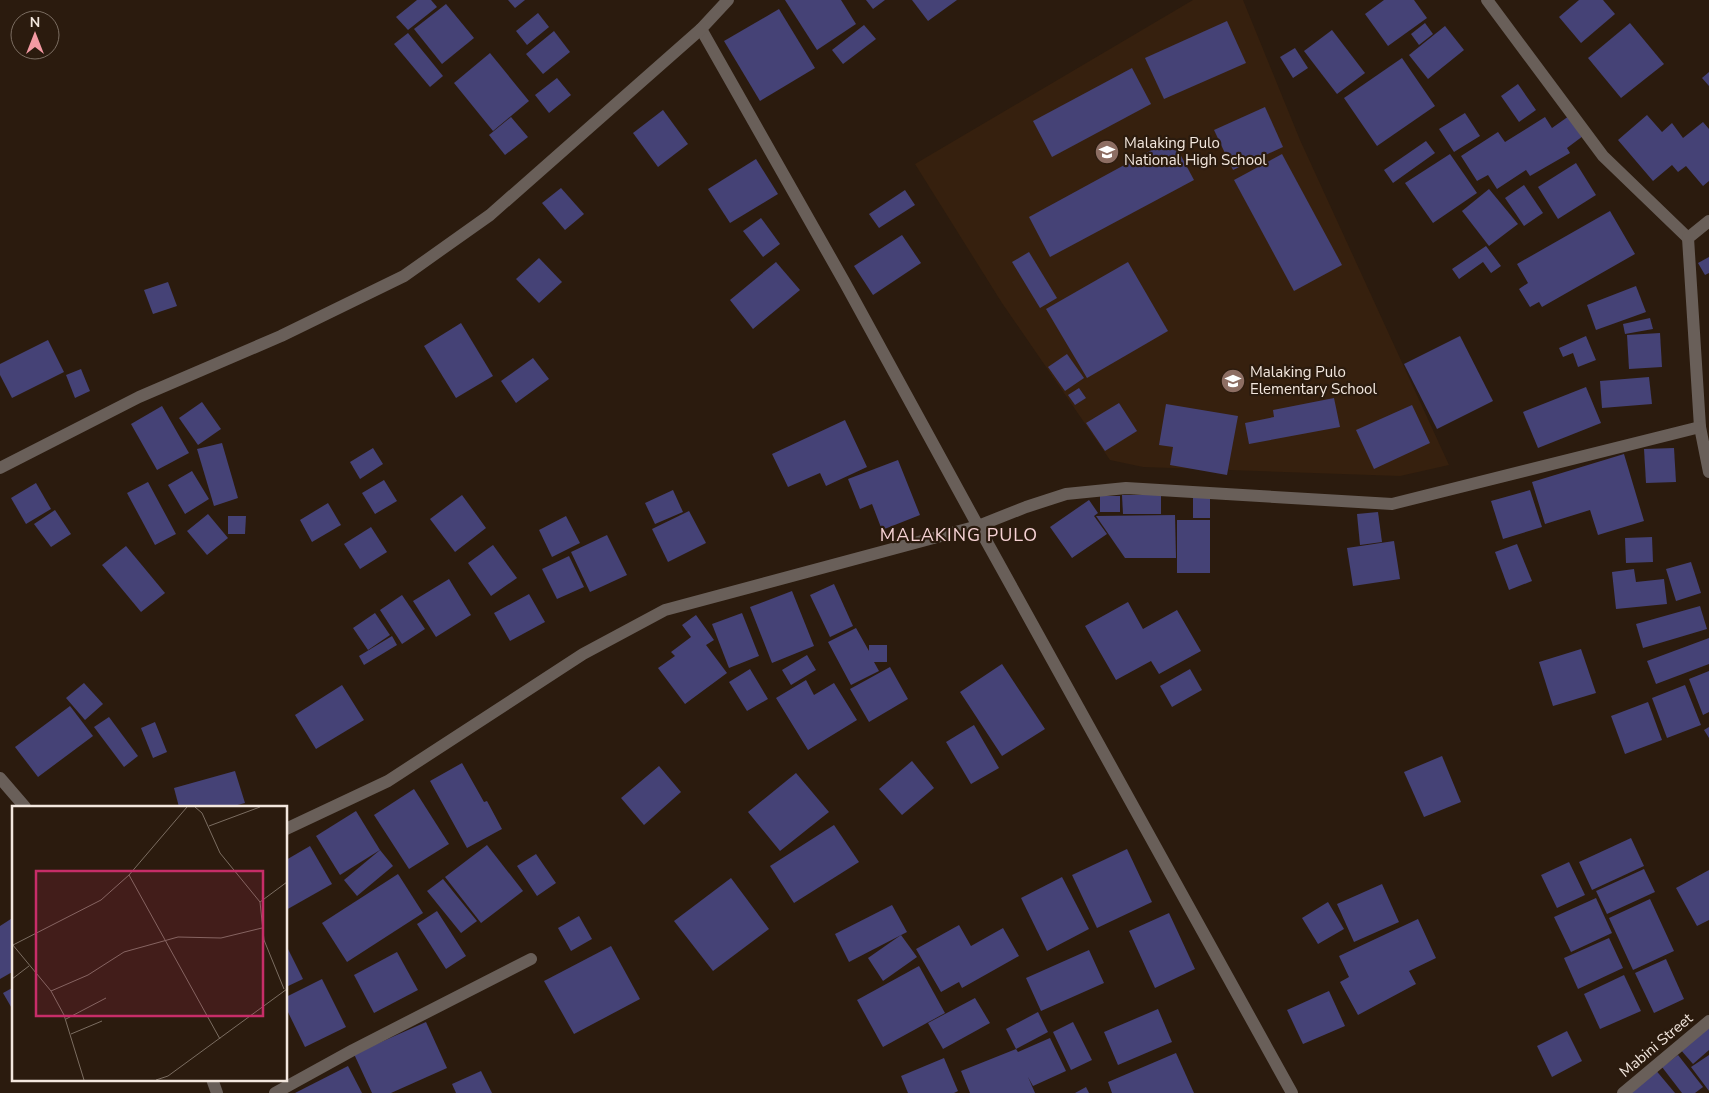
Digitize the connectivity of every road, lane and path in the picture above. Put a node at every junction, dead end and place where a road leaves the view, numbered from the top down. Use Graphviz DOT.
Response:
graph roads {
  1 [pos="728,0"];
  2 [pos="1488,0"];
  3 [pos="701,29"];
  4 [pos="1709,221"];
  5 [pos="1688,238"];
  6 [pos="1700,426"];
  7 [pos="0,468"];
  8 [pos="1709,472"];
  9 [pos="978,526"];
  10 [pos="0,778"];
  11 [pos="23,806"];
  12 [pos="288,828"];
  13 [pos="531,959"];
  14 [pos="1709,1021"];
  15 [pos="212,1080"];
  16 [pos="217,1093"];
  17 [pos="275,1093"];
  18 [pos="1292,1093"];
  19 [pos="1623,1093"];
  1 -- 3 [label="street"];
  2 -- 5 [label="street"];
  3 -- 7 [label="street"];
  3 -- 9 [label="street"];
  4 -- 5 [label="street"];
  5 -- 6 [label="street"];
  6 -- 8 [label="street"];
  6 -- 9 [label="street"];
  9 -- 12 [label="street"];
  9 -- 18 [label="street"];
  10 -- 11 [label="street"];
  13 -- 17 [label="street"];
  14 -- 19 [label="street, Mabini Street"];
  15 -- 16 [label="street"];
}
